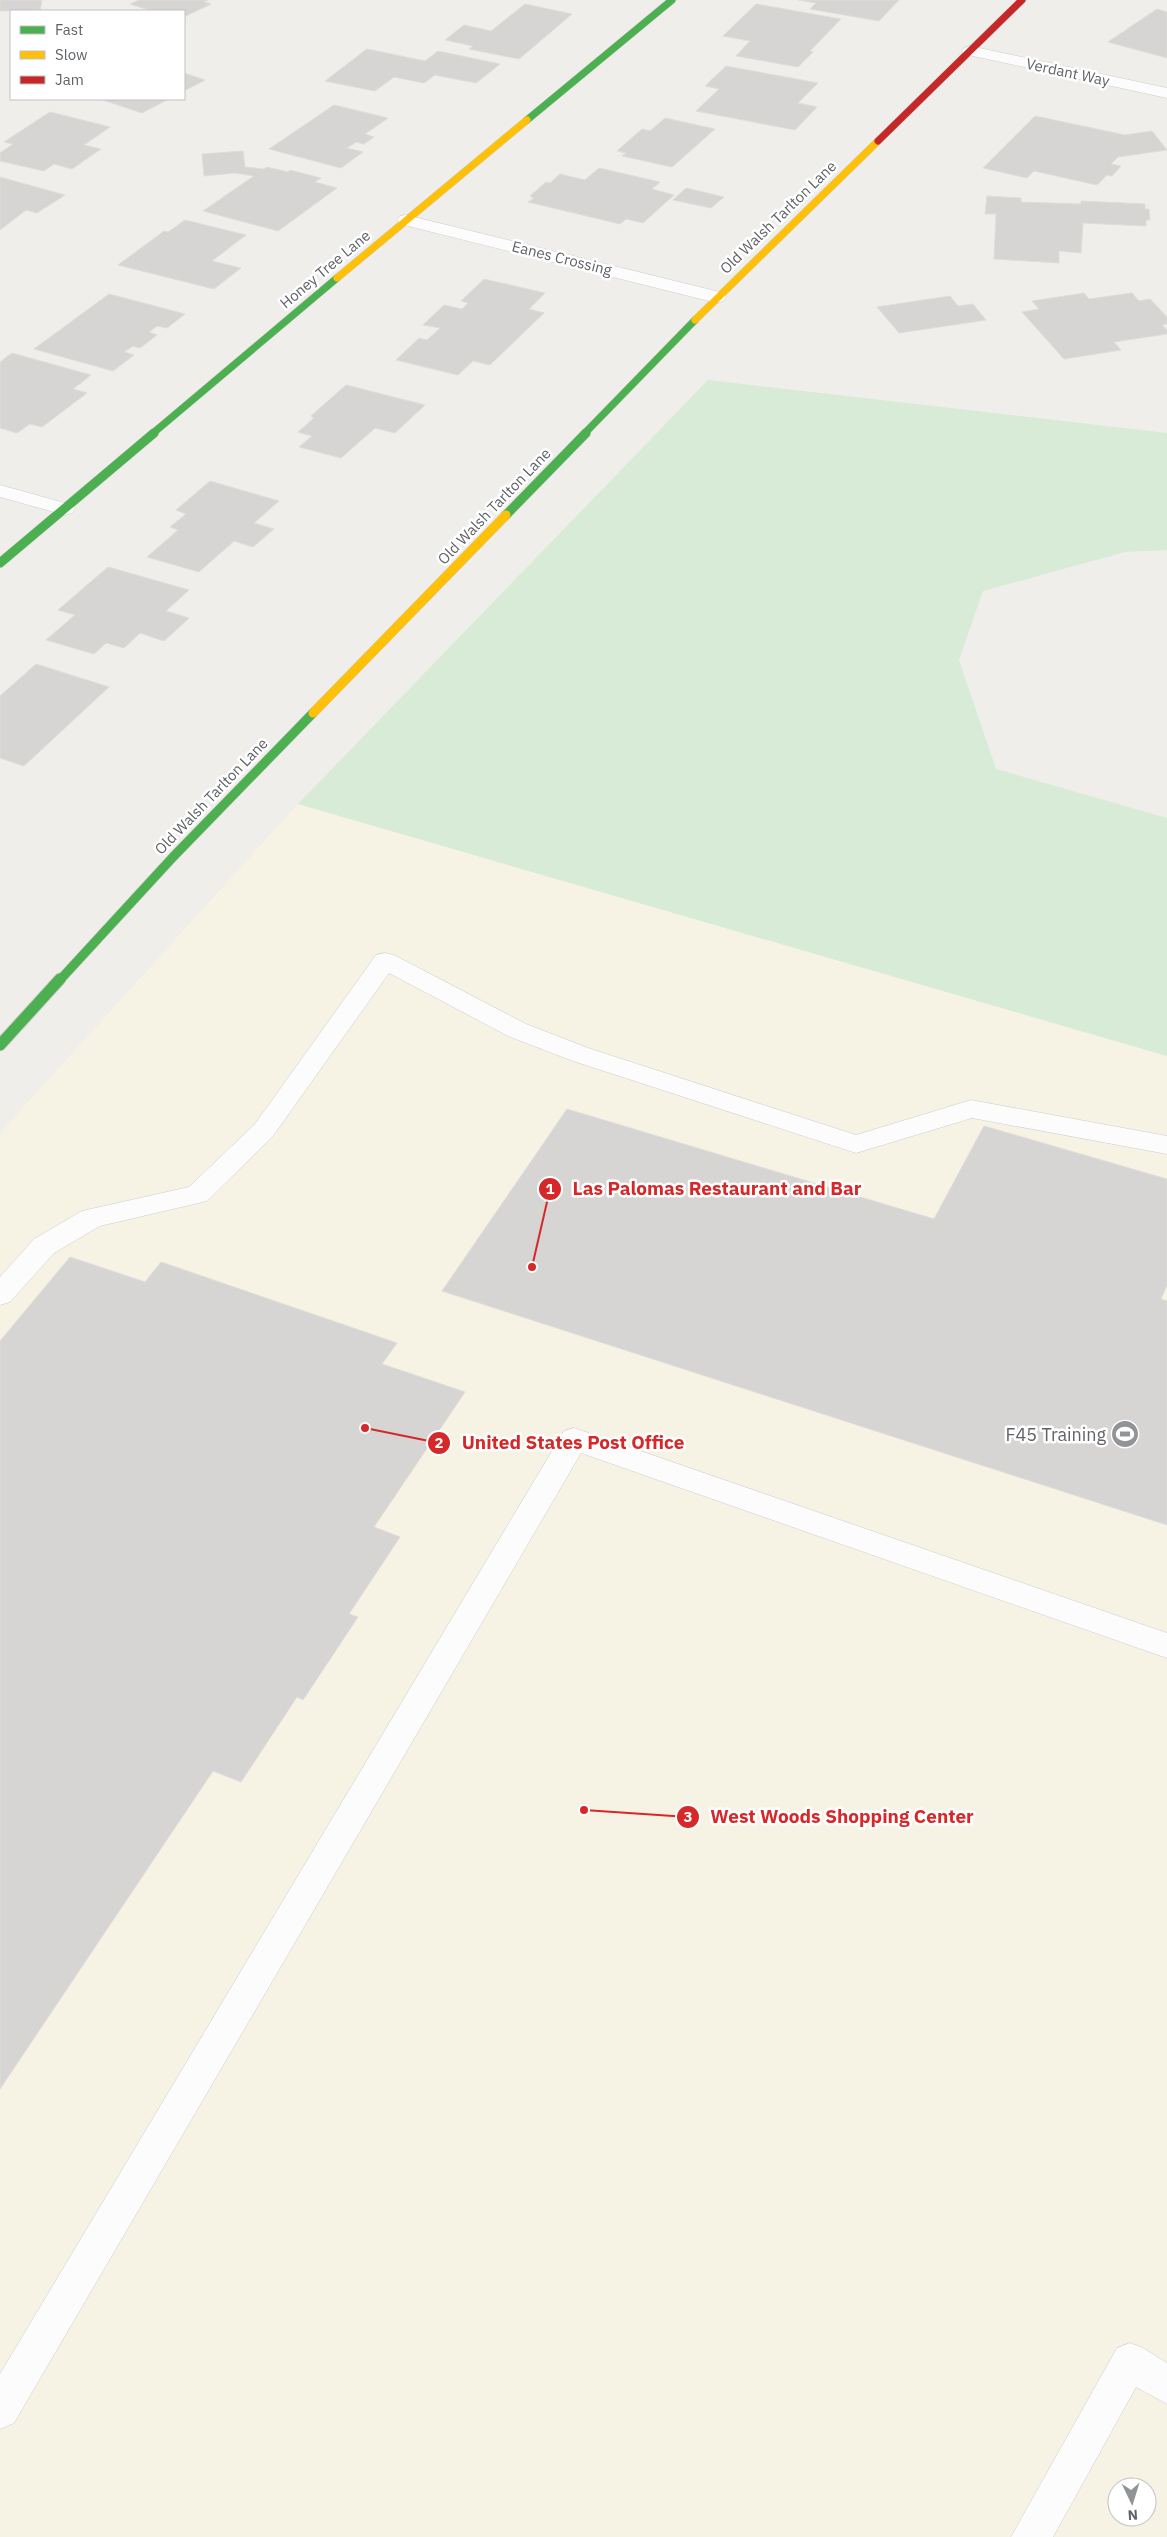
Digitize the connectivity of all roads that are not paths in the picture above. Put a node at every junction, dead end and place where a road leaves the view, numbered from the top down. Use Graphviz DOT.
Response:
graph roads {
  1 [pos="672,0"];
  2 [pos="1022,0"];
  3 [pos="970,51"];
  4 [pos="1167,92"];
  5 [pos="406,220"];
  6 [pos="718,297"];
  7 [pos="0,491"];
  8 [pos="65,509"];
  9 [pos="0,563"];
  10 [pos="0,1045"];
  11 [pos="1167,1145"];
  12 [pos="0,1295"];
  13 [pos="1167,1646"];
  14 [pos="1167,2385"];
  15 [pos="0,2410"];
  16 [pos="1030,2537"];
  1 -- 5 [label="street, Honey Tree Lane"];
  2 -- 3 [label="street, Old Walsh Tarlton Lane"];
  3 -- 4 [label="street, Verdant Way"];
  3 -- 6 [label="street, Old Walsh Tarlton Lane"];
  5 -- 6 [label="street, Eanes Crossing"];
  5 -- 8 [label="street, Honey Tree Lane"];
  6 -- 10 [label="street, Old Walsh Tarlton Lane"];
  7 -- 8 [label="street"];
  8 -- 9 [label="street, Honey Tree Lane"];
  11 -- 12 [label="street"];
  13 -- 15 [label="street"];
  14 -- 16 [label="street"];
}
